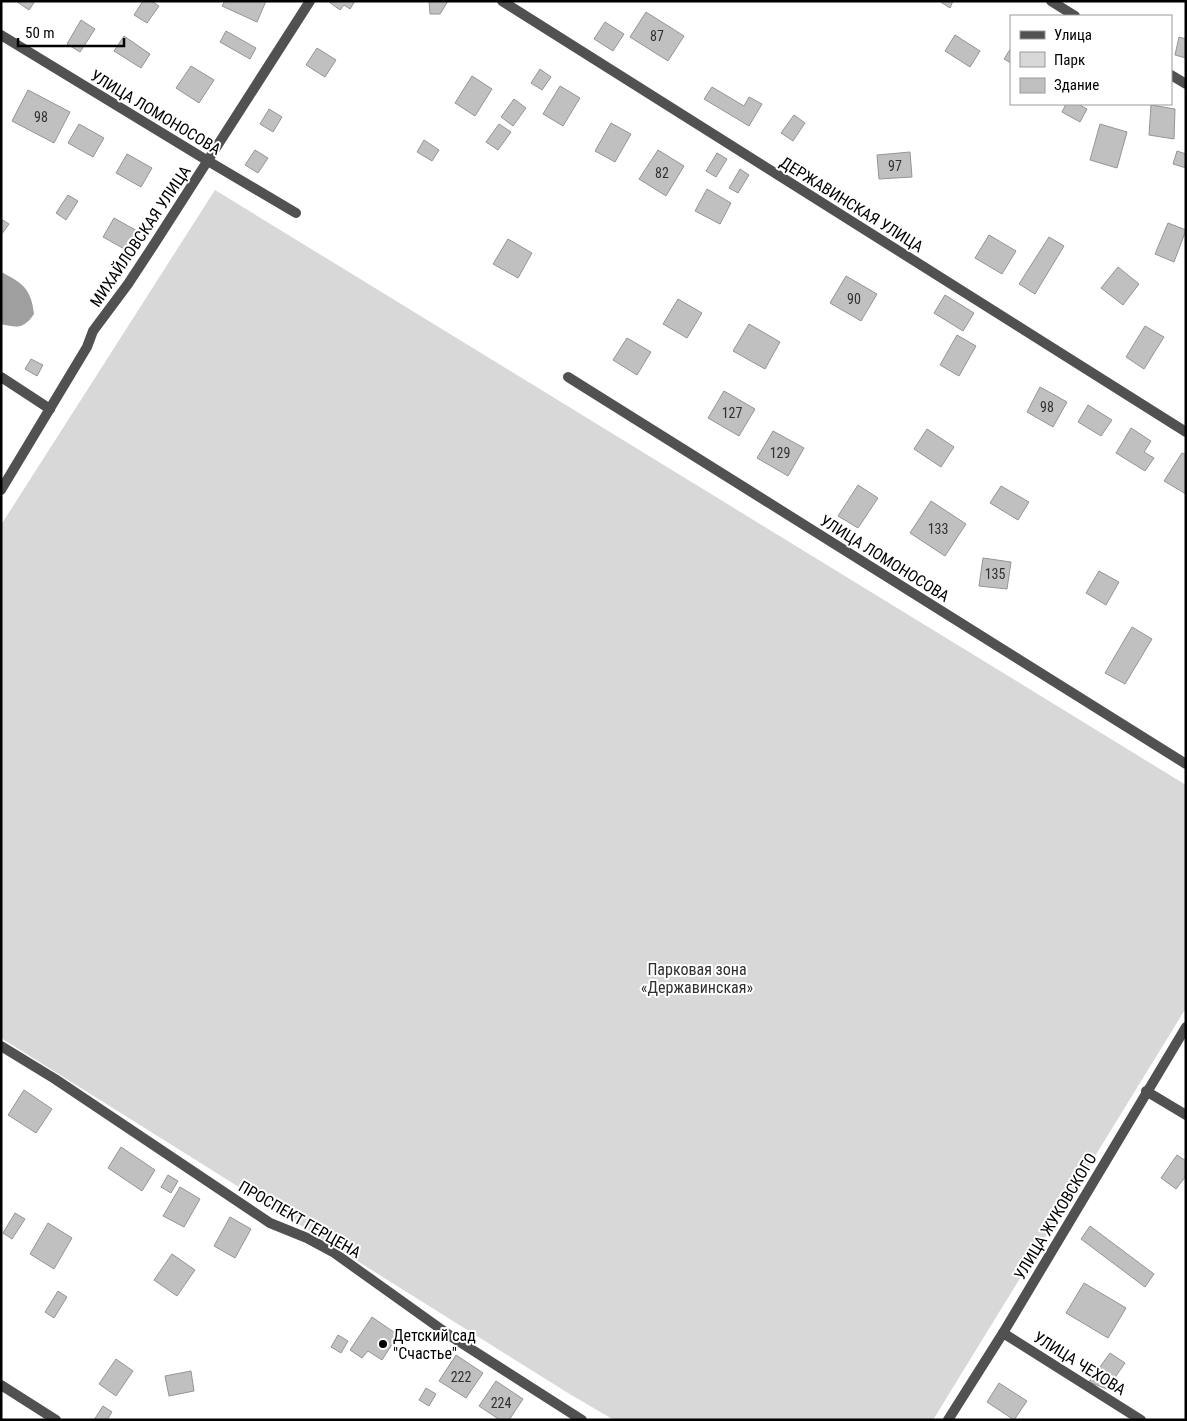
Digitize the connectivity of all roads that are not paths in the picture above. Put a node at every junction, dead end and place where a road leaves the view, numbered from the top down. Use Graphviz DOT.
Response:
graph roads {
  1 [pos="310,1"];
  2 [pos="502,1"];
  3 [pos="1051,1"];
  4 [pos="1074,15"];
  5 [pos="1,35"];
  6 [pos="1172,76"];
  7 [pos="1186,84"];
  8 [pos="208,161"];
  9 [pos="296,213"];
  10 [pos="1,377"];
  11 [pos="568,377"];
  12 [pos="50,409"];
  13 [pos="1186,432"];
  14 [pos="1,490"];
  15 [pos="1186,764"];
  16 [pos="1186,1027"];
  17 [pos="1,1046"];
  18 [pos="1146,1091"];
  19 [pos="1186,1115"];
  20 [pos="1003,1332"];
  21 [pos="1,1385"];
  22 [pos="56,1420"];
  23 [pos="582,1420"];
  24 [pos="948,1420"];
  25 [pos="1141,1420"];
  1 -- 8 [label="street, МИХАЙЛОВСКАЯ УЛИЦА"];
  2 -- 13 [label="street, ДЕРЖАВИНСКАЯ УЛИЦА"];
  3 -- 4 [label="street"];
  5 -- 8 [label="street, УЛИЦА ЛОМОНОСОВА"];
  6 -- 7 [label="street"];
  8 -- 9 [label="street, УЛИЦА ЛОМОНОСОВА"];
  8 -- 12 [label="street, МИХАЙЛОВСКАЯ УЛИЦА"];
  10 -- 12 [label="street"];
  11 -- 15 [label="street, УЛИЦА ЛОМОНОСОВА"];
  12 -- 14 [label="street, МИХАЙЛОВСКАЯ УЛИЦА"];
  16 -- 18 [label="street, УЛИЦА ЖУКОВСКОГО"];
  17 -- 23 [label="street, ПРОСПЕКТ ГЕРЦЕНА"];
  18 -- 19 [label="street"];
  18 -- 20 [label="street, УЛИЦА ЖУКОВСКОГО"];
  20 -- 24 [label="street, УЛИЦА ЖУКОВСКОГО"];
  20 -- 25 [label="street, УЛИЦА ЧЕХОВА"];
  21 -- 22 [label="street"];
}
